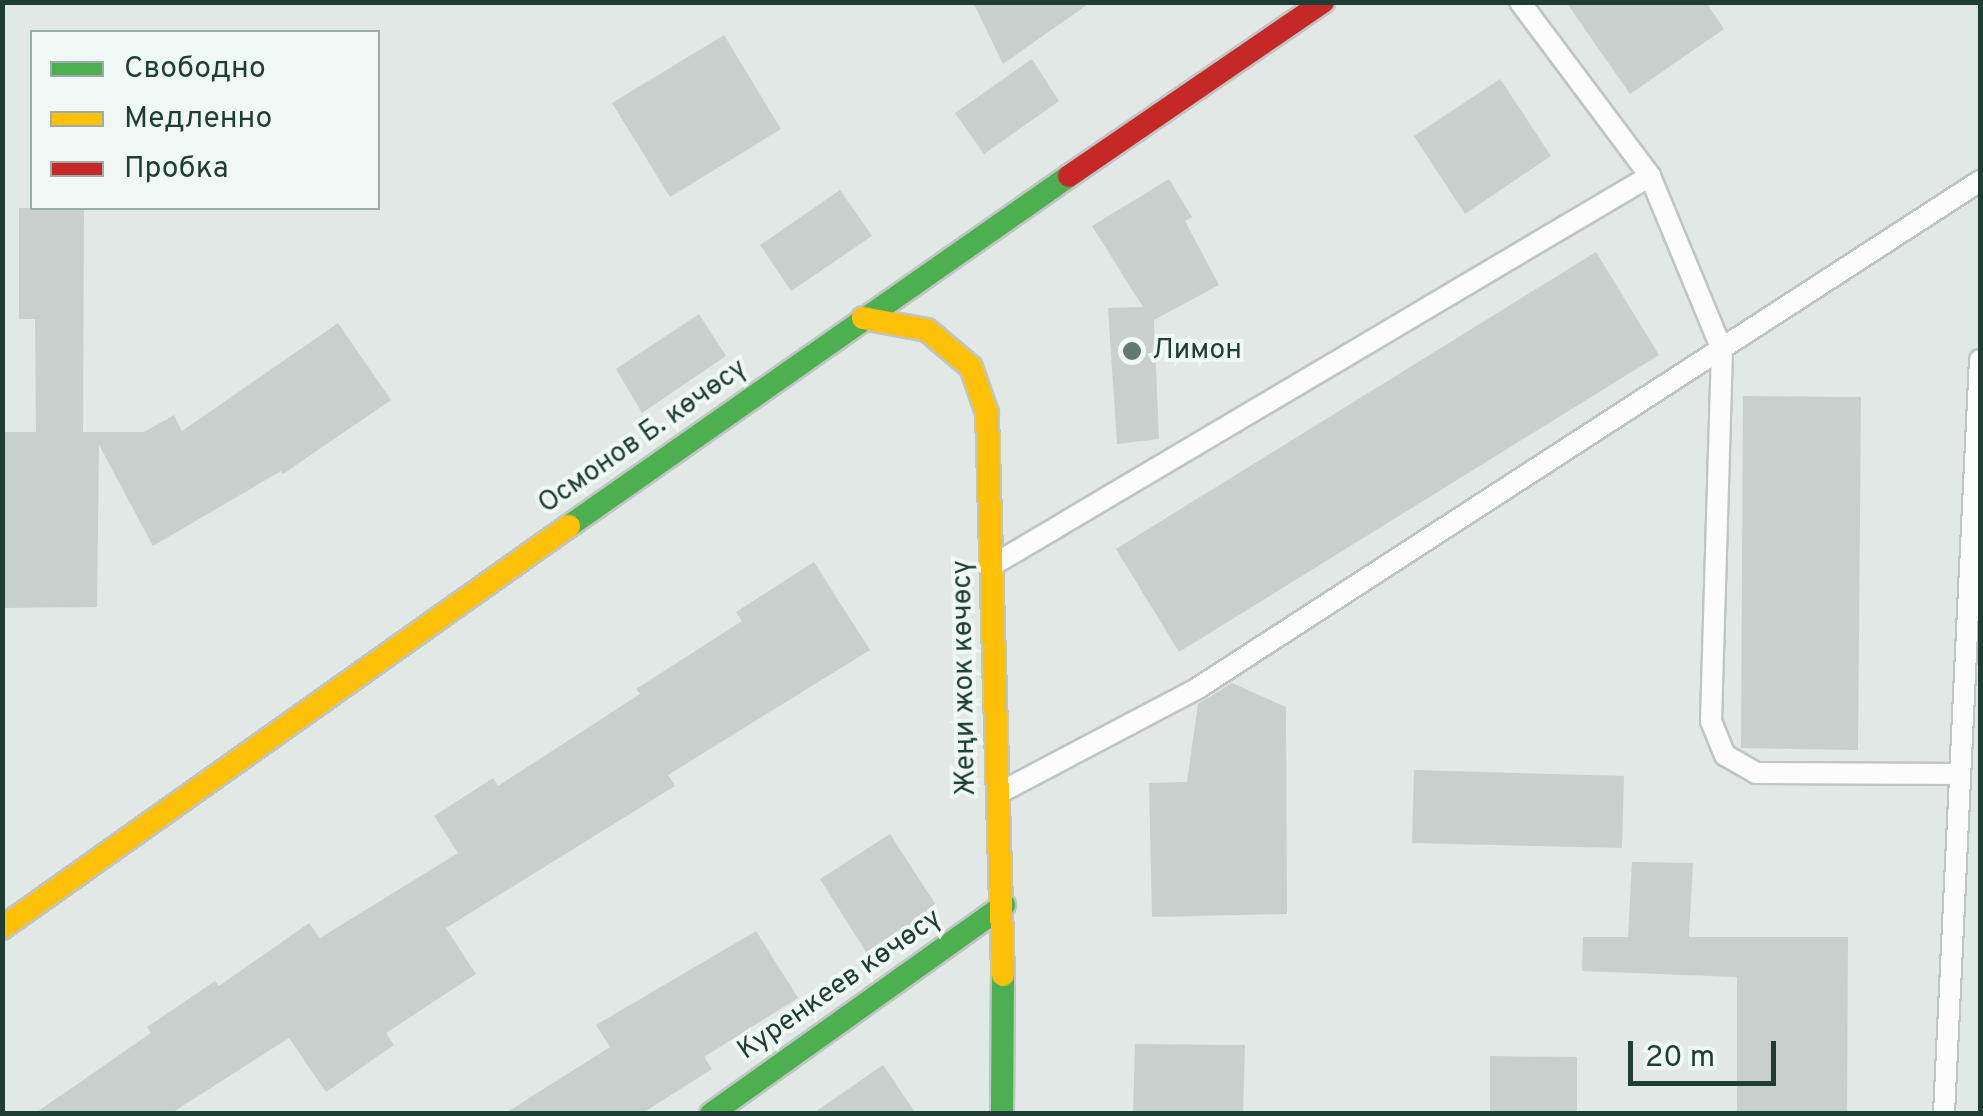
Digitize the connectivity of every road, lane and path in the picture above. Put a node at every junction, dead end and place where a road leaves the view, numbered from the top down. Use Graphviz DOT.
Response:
graph roads {
  1 [pos="1323,2"];
  2 [pos="1520,2"];
  3 [pos="1650,176"];
  4 [pos="1980,181"];
  5 [pos="863,318"];
  6 [pos="1722,350"];
  7 [pos="1980,360"];
  8 [pos="992,566"];
  9 [pos="1960,774"];
  10 [pos="997,794"];
  11 [pos="1004,905"];
  12 [pos="2,928"];
  13 [pos="711,1114"];
  14 [pos="1002,1114"];
  15 [pos="1944,1114"];
  1 -- 5 [label="main road, Осмонов Б. көчөсү"];
  2 -- 3 [label="lane"];
  3 -- 6 [label="lane"];
  3 -- 8 [label="lane"];
  4 -- 6 [label="lane"];
  5 -- 8 [label="main road, Жеңи жок көчөсү"];
  5 -- 12 [label="main road, Осмонов Б. көчөсү"];
  6 -- 9 [label="lane"];
  6 -- 10 [label="lane"];
  7 -- 9 [label="lane"];
  8 -- 10 [label="main road, Жеңи жок көчөсү"];
  9 -- 15 [label="lane"];
  10 -- 11 [label="main road, Жеңи жок көчөсү"];
  11 -- 13 [label="main road, Куренкеев көчөсү"];
  11 -- 14 [label="main road, Жеңи жок көчөсү"];
}
